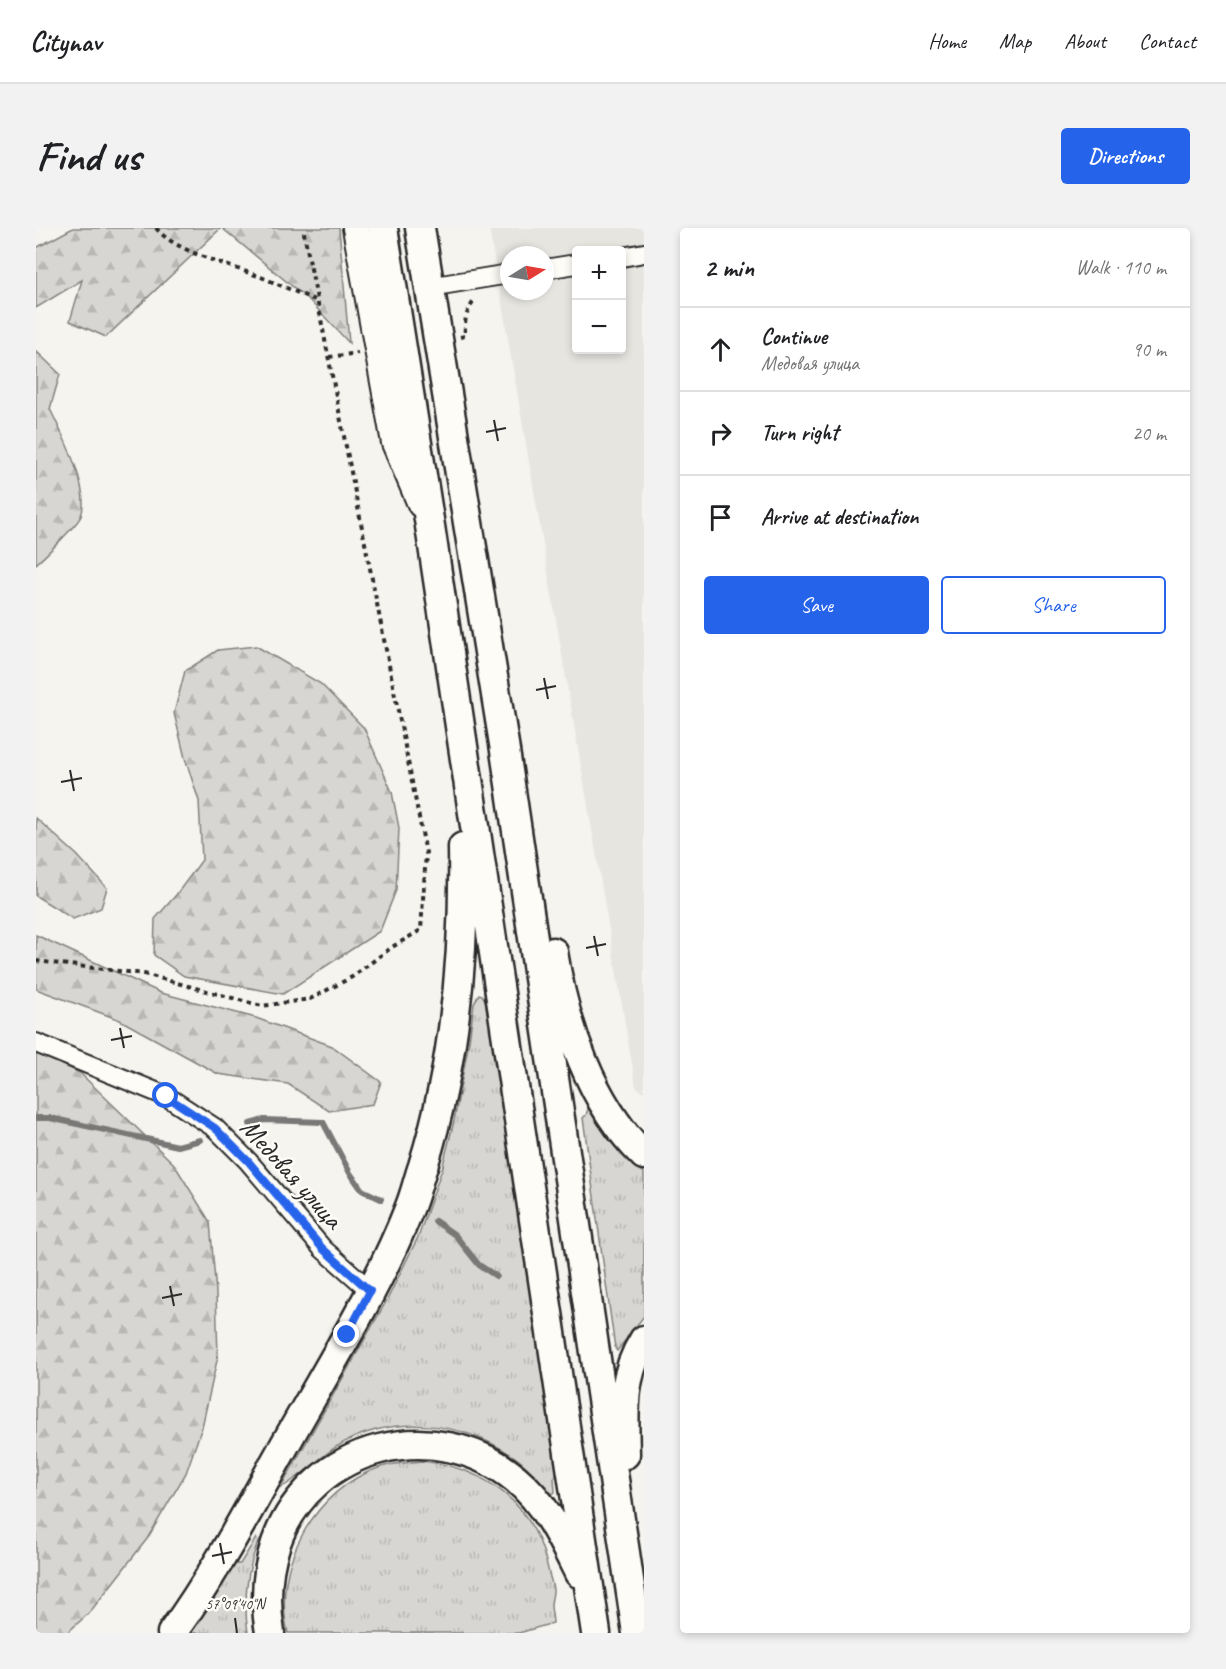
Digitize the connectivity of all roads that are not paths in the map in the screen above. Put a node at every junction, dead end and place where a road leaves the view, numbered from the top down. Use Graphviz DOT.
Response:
graph roads {
  1 [pos="356,228"];
  2 [pos="383,228"];
  3 [pos="420,228"];
  4 [pos="644,254"];
  5 [pos="626,256"];
  6 [pos="572,265"];
  7 [pos="554,268"];
  8 [pos="500,275"];
  9 [pos="429,287"];
  10 [pos="430,526"];
  11 [pos="476,564"];
  12 [pos="36,1043"];
  13 [pos="644,1155"];
  14 [pos="370,1291"];
  15 [pos="644,1340"];
  16 [pos="630,1588"];
  17 [pos="590,1596"];
  18 [pos="172,1633"];
  19 [pos="270,1633"];
  20 [pos="596,1633"];
  21 [pos="637,1633"];
  1 -- 10 [label="street"];
  2 -- 10 [label="main road"];
  3 -- 9 [label="main road"];
  4 -- 5 [label="street"];
  6 -- 7 [label="street"];
  8 -- 9 [label="street"];
  9 -- 11 [label="main road"];
  10 -- 14 [label="main road"];
  10 -- 17 [label="main road"];
  11 -- 13 [label="main road"];
  11 -- 16 [label="main road"];
  12 -- 14 [label="street, Медовая улица"];
  14 -- 18 [label="main road"];
  15 -- 16 [label="main road"];
  16 -- 21 [label="main road"];
  17 -- 19 [label="main road"];
  17 -- 20 [label="main road"];
}
